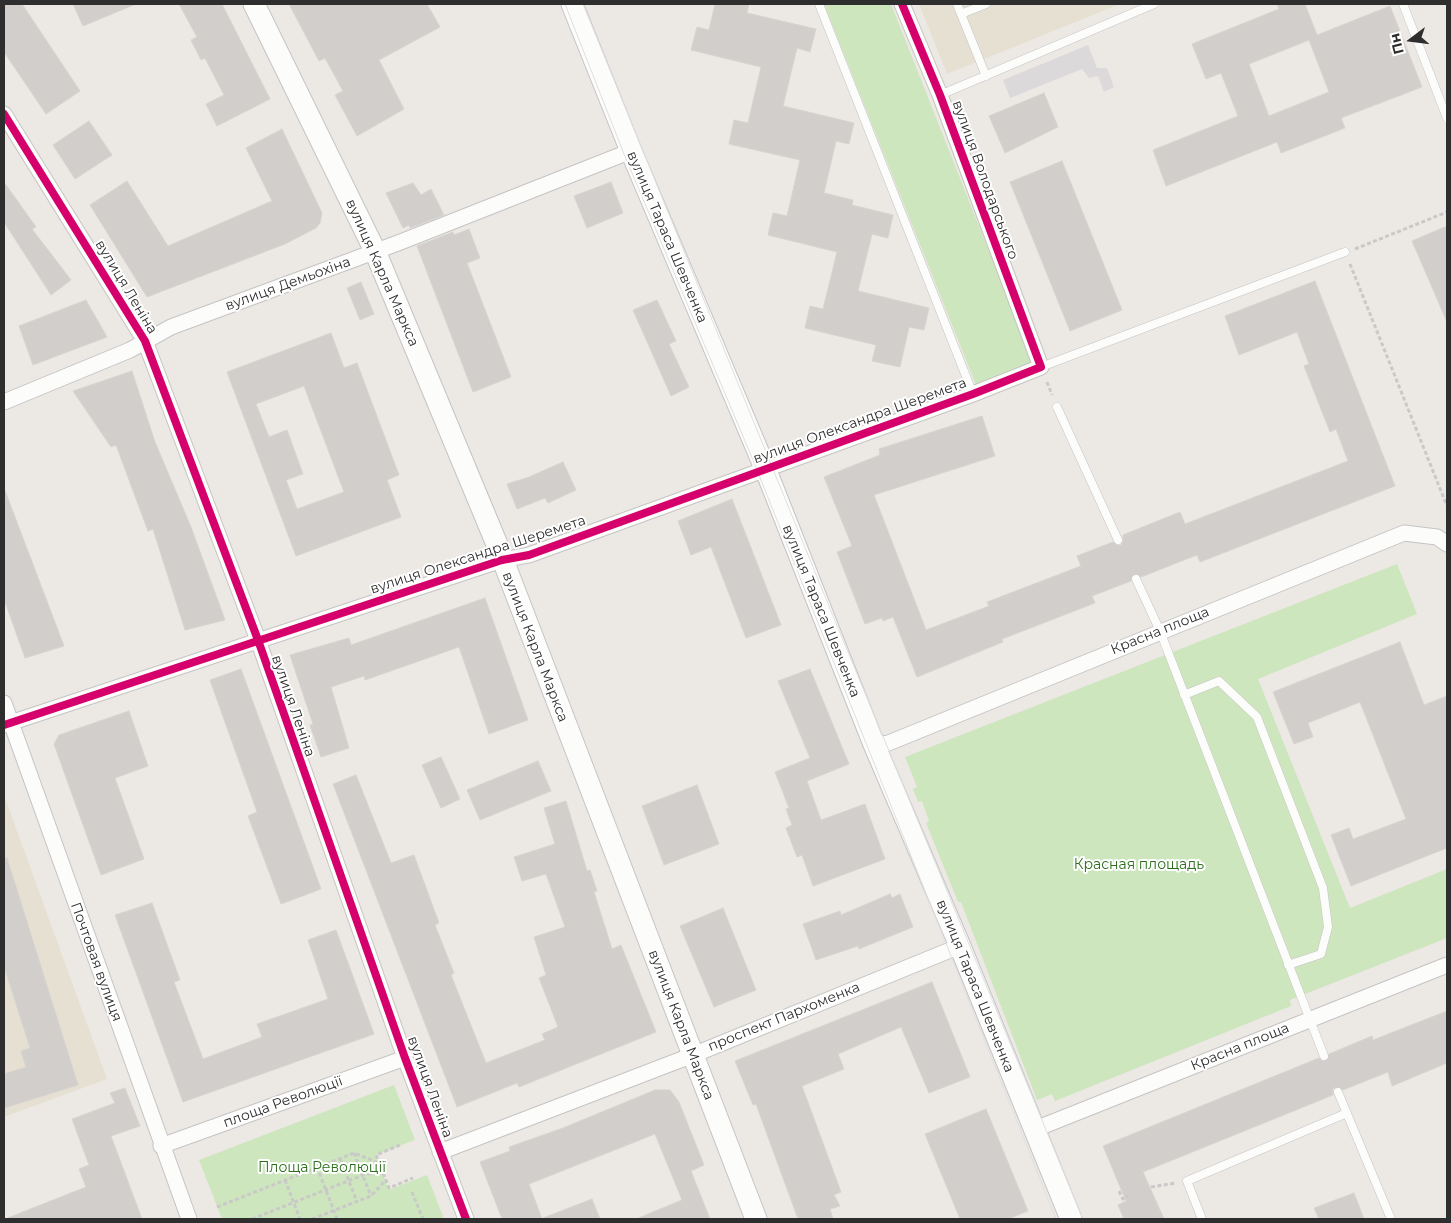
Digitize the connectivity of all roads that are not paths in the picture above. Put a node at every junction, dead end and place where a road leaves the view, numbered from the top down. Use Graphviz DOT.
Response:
graph roads {
  1 [pos="254,4"];
  2 [pos="572,4"];
  3 [pos="819,4"];
  4 [pos="902,4"];
  5 [pos="957,4"];
  6 [pos="986,4"];
  7 [pos="1154,4"];
  8 [pos="1403,4"];
  9 [pos="961,14"];
  10 [pos="986,76"];
  11 [pos="940,95"];
  12 [pos="4,114"];
  13 [pos="1447,118"];
  14 [pos="631,151"];
  15 [pos="375,251"];
  16 [pos="1345,252"];
  17 [pos="145,342"];
  18 [pos="1041,367"];
  19 [pos="973,394"];
  20 [pos="4,402"];
  21 [pos="1057,407"];
  22 [pos="765,468"];
  23 [pos="1118,540"];
  24 [pos="1447,544"];
  25 [pos="502,560"];
  26 [pos="1136,579"];
  27 [pos="1160,631"];
  28 [pos="258,640"];
  29 [pos="1184,694"];
  30 [pos="4,703"];
  31 [pos="7,724"];
  32 [pos="874,742"];
  33 [pos="960,946"];
  34 [pos="1288,965"];
  35 [pos="1447,965"];
  36 [pos="1308,1019"];
  37 [pos="692,1055"];
  38 [pos="1324,1056"];
  39 [pos="405,1058"];
  40 [pos="1338,1092"];
  41 [pos="1347,1113"];
  42 [pos="1033,1130"];
  43 [pos="161,1146"];
  44 [pos="440,1152"];
  45 [pos="188,1219"];
  46 [pos="466,1219"];
  47 [pos="756,1219"];
  48 [pos="1071,1219"];
  49 [pos="1202,1219"];
  50 [pos="1391,1219"];
  1 -- 15 [label="main road, вулиця Карла Маркса"];
  2 -- 14 [label="main road, вулиця Тараса Шевченка"];
  3 -- 19 [label="lane"];
  4 -- 11 [label="street, вулиця Володарського"];
  5 -- 9 [label="lane"];
  6 -- 9 [label="lane"];
  7 -- 10 [label="lane"];
  8 -- 13 [label="lane"];
  9 -- 10 [label="lane"];
  10 -- 11 [label="lane"];
  11 -- 18 [label="street, вулиця Володарського"];
  12 -- 17 [label="street, вулиця Леніна"];
  14 -- 15 [label="street, вулиця Демьохіна"];
  14 -- 22 [label="main road, вулиця Тараса Шевченка"];
  15 -- 17 [label="street, вулиця Демьохіна"];
  15 -- 25 [label="main road, вулиця Карла Маркса"];
  16 -- 18 [label="lane"];
  17 -- 20 [label="street, вулиця Демьохіна"];
  17 -- 28 [label="street, вулиця Леніна"];
  18 -- 19 [label="street, вулиця Олександра Шеремета"];
  19 -- 22 [label="street, вулиця Олександра Шеремета"];
  21 -- 23 [label="lane"];
  22 -- 25 [label="street, вулиця Олександра Шеремета"];
  22 -- 32 [label="main road, вулиця Тараса Шевченка"];
  24 -- 27 [label="street, Красна площа"];
  25 -- 28 [label="street, вулиця Олександра Шеремета"];
  25 -- 37 [label="main road, вулиця Карла Маркса"];
  26 -- 27 [label="lane"];
  27 -- 29 [label="lane"];
  27 -- 32 [label="street, Красна площа"];
  28 -- 31 [label="street, вулиця Олександра Шеремета"];
  28 -- 39 [label="street, вулиця Леніна"];
  29 -- 34 [label="lane"];
  29 -- 34 [label="lane"];
  30 -- 31 [label="street, Почтовая вулиця"];
  31 -- 43 [label="street, Почтовая вулиця"];
  32 -- 33 [label="main road, вулиця Тараса Шевченка"];
  33 -- 37 [label="street, проспект Пархоменка"];
  33 -- 42 [label="main road, вулиця Тараса Шевченка"];
  34 -- 36 [label="lane"];
  35 -- 36 [label="street, Красна площа"];
  36 -- 38 [label="lane"];
  36 -- 42 [label="street, Красна площа"];
  37 -- 44 [label="street, проспект Пархоменка"];
  37 -- 47 [label="main road, вулиця Карла Маркса"];
  39 -- 43 [label="street, площа Революції"];
  39 -- 44 [label="street, вулиця Леніна"];
  40 -- 41 [label="lane"];
  41 -- 49 [label="lane"];
  41 -- 50 [label="lane"];
  42 -- 48 [label="main road, вулиця Тараса Шевченка"];
  43 -- 45 [label="street, Почтовая вулиця"];
  44 -- 46 [label="street, вулиця Леніна"];
}
